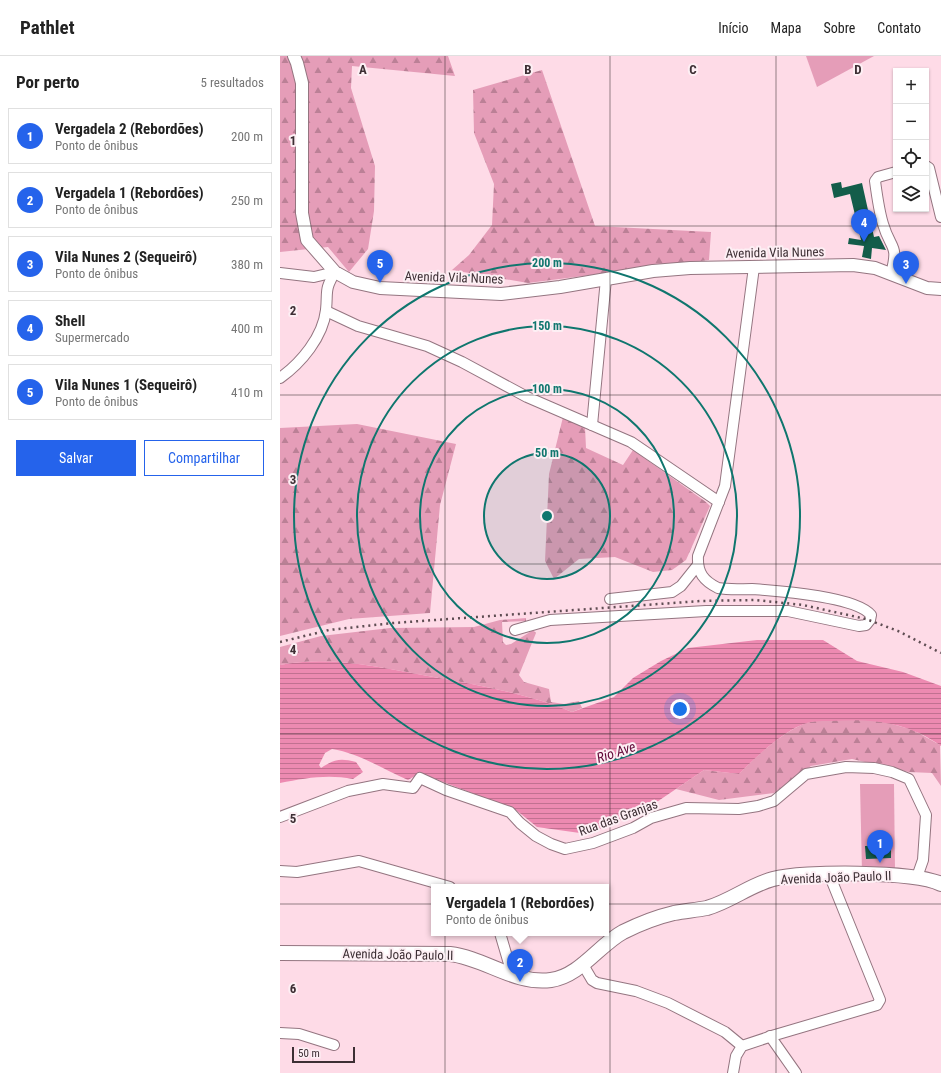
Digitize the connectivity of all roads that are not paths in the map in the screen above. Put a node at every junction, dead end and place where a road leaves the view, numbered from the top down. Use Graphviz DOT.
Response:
graph roads {
  1 [pos="294,56"];
  2 [pos="929,168"];
  3 [pos="893,173"];
  4 [pos="941,217"];
  5 [pos="754,267"];
  6 [pos="335,272"];
  7 [pos="280,273"];
  8 [pos="891,274"];
  9 [pos="606,279"];
  10 [pos="941,289"];
  11 [pos="326,311"];
  12 [pos="280,378"];
  13 [pos="592,425"];
  14 [pos="719,502"];
  15 [pos="698,566"];
  16 [pos="610,599"];
  17 [pos="516,630"];
  18 [pos="280,818"];
  19 [pos="280,871"];
  20 [pos="829,874"];
  21 [pos="917,877"];
  22 [pos="440,884"];
  23 [pos="941,884"];
  24 [pos="501,936"];
  25 [pos="280,953"];
  26 [pos="582,963"];
  27 [pos="509,974"];
  28 [pos="280,1033"];
  29 [pos="770,1036"];
  30 [pos="334,1045"];
  31 [pos="742,1046"];
  32 [pos="733,1073"];
  33 [pos="796,1073"];
  1 -- 6 [label="street, Avenida Vila Nunes"];
  2 -- 4 [label="street"];
  3 -- 8 [label="street"];
  5 -- 8 [label="street, Avenida Vila Nunes"];
  5 -- 9 [label="street, Avenida Vila Nunes"];
  5 -- 14 [label="street"];
  6 -- 7 [label="street"];
  6 -- 9 [label="street, Avenida Vila Nunes"];
  6 -- 11 [label="street"];
  8 -- 10 [label="street, Avenida Vila Nunes"];
  9 -- 13 [label="street"];
  11 -- 12 [label="street"];
  11 -- 13 [label="street"];
  13 -- 14 [label="street"];
  14 -- 15 [label="street"];
  15 -- 16 [label="street"];
  15 -- 17 [label="street"];
  18 -- 21 [label="street, Rua das Granjas"];
  19 -- 22 [label="street"];
  20 -- 21 [label="main road, Avenida João Paulo II"];
  20 -- 26 [label="main road, Avenida João Paulo II"];
  20 -- 29 [label="street"];
  21 -- 23 [label="main road, Avenida João Paulo II"];
  24 -- 27 [label="street"];
  25 -- 27 [label="main road, Avenida João Paulo II"];
  26 -- 27 [label="main road, Avenida João Paulo II"];
  26 -- 31 [label="street"];
  28 -- 30 [label="street"];
  29 -- 31 [label="street"];
  29 -- 33 [label="street"];
  31 -- 32 [label="street"];
}
